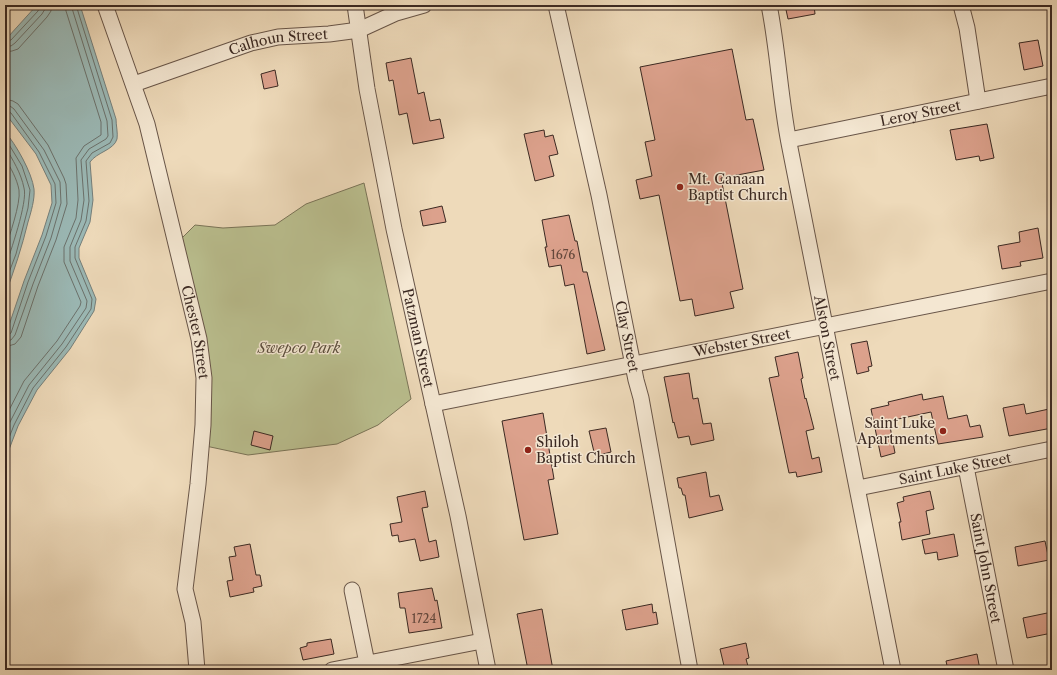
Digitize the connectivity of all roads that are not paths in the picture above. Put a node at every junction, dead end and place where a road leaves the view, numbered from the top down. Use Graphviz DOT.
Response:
graph roads {
  1 [pos="105,5"];
  2 [pos="354,5"];
  3 [pos="424,5"];
  4 [pos="556,5"];
  5 [pos="769,5"];
  6 [pos="962,5"];
  7 [pos="359,30"];
  8 [pos="134,84"];
  9 [pos="1052,86"];
  10 [pos="978,101"];
  11 [pos="789,140"];
  12 [pos="1052,281"];
  13 [pos="825,326"];
  14 [pos="632,364"];
  15 [pos="433,404"];
  16 [pos="1052,449"];
  17 [pos="966,466"];
  18 [pos="858,488"];
  19 [pos="352,590"];
  20 [pos="482,642"];
  21 [pos="367,664"];
  22 [pos="197,670"];
  23 [pos="332,670"];
  24 [pos="488,670"];
  25 [pos="690,670"];
  26 [pos="893,670"];
  27 [pos="1006,670"];
  1 -- 8 [label="street, Chester Street"];
  2 -- 7 [label="street, Patzman Street"];
  3 -- 7 [label="street, Calhoun Street"];
  4 -- 14 [label="street, Clay Street"];
  5 -- 11 [label="street, Alston Street"];
  6 -- 10 [label="street"];
  7 -- 8 [label="street, Calhoun Street"];
  7 -- 15 [label="street, Patzman Street"];
  8 -- 22 [label="street, Chester Street"];
  9 -- 10 [label="street, Leroy Street"];
  10 -- 11 [label="street, Leroy Street"];
  11 -- 13 [label="street, Alston Street"];
  12 -- 13 [label="street, Webster Street"];
  13 -- 14 [label="street, Webster Street"];
  13 -- 18 [label="street, Alston Street"];
  14 -- 15 [label="street, Webster Street"];
  14 -- 25 [label="street, Clay Street"];
  15 -- 20 [label="street, Patzman Street"];
  16 -- 17 [label="street, Saint Luke Street"];
  17 -- 18 [label="street, Saint Luke Street"];
  17 -- 27 [label="street, Saint John Street"];
  18 -- 26 [label="street, Alston Street"];
  19 -- 21 [label="street"];
  20 -- 21 [label="street"];
  20 -- 24 [label="street, Patzman Street"];
  21 -- 23 [label="street"];
}
